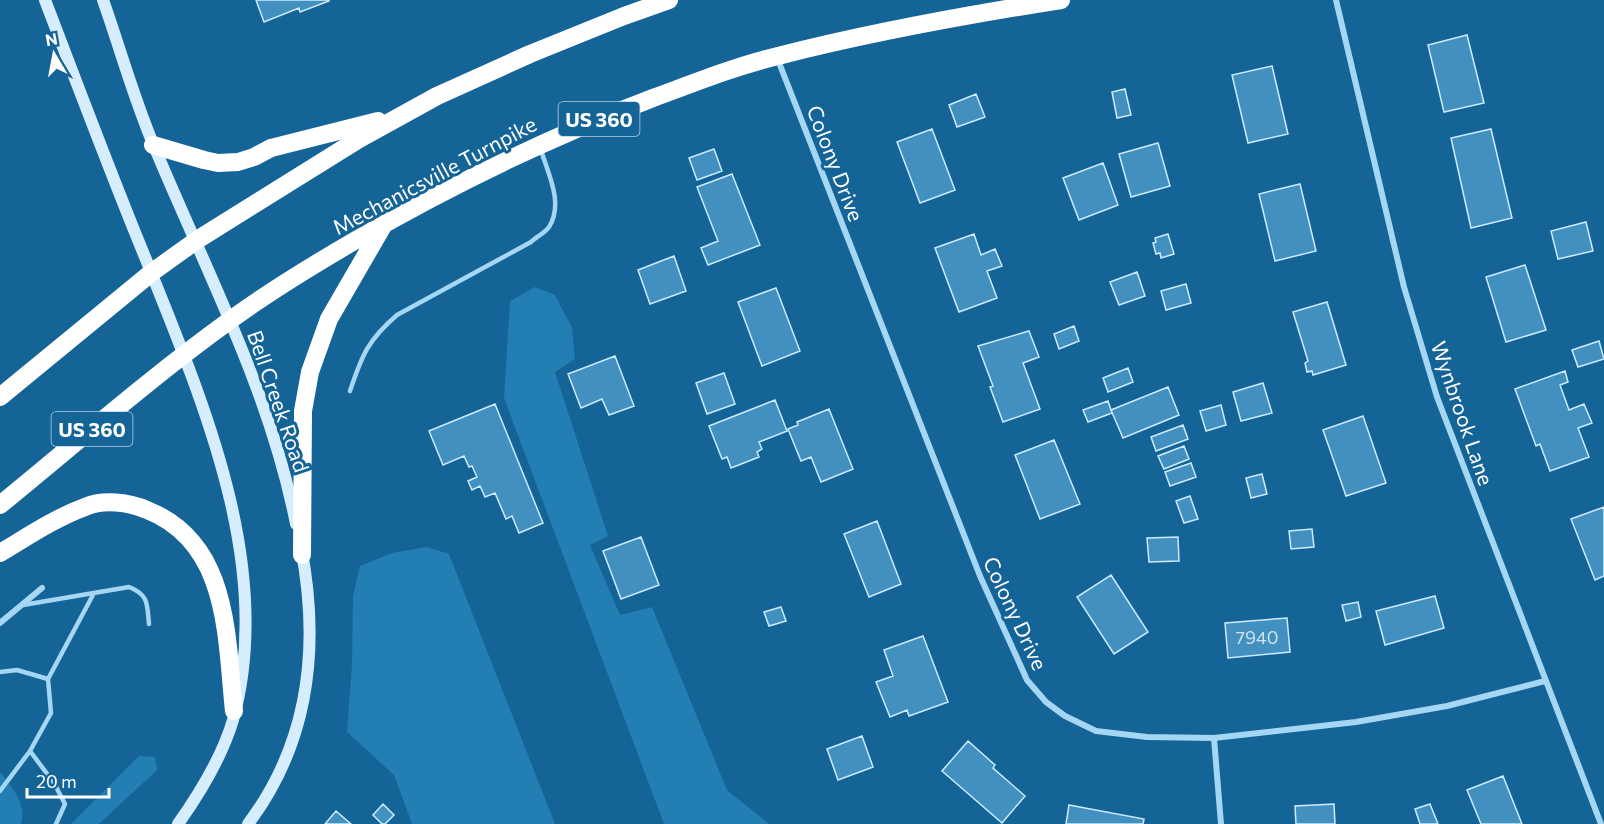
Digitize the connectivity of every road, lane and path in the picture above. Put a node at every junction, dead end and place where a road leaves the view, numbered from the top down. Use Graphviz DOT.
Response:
graph roads {
  1 [pos="45,0"];
  2 [pos="104,0"];
  3 [pos="669,0"];
  4 [pos="1061,0"];
  5 [pos="1336,0"];
  6 [pos="776,56"];
  7 [pos="403,114"];
  8 [pos="539,144"];
  9 [pos="153,145"];
  10 [pos="384,224"];
  11 [pos="197,240"];
  12 [pos="151,273"];
  13 [pos="231,320"];
  14 [pos="185,354"];
  15 [pos="350,391"];
  16 [pos="0,396"];
  17 [pos="0,505"];
  18 [pos="0,553"];
  19 [pos="302,555"];
  20 [pos="42,588"];
  21 [pos="94,593"];
  22 [pos="23,605"];
  23 [pos="0,623"];
  24 [pos="149,624"];
  25 [pos="0,672"];
  26 [pos="48,679"];
  27 [pos="1545,681"];
  28 [pos="234,711"];
  29 [pos="1214,738"];
  30 [pos="30,751"];
  31 [pos="0,791"];
  32 [pos="56,824"];
  33 [pos="178,824"];
  34 [pos="248,824"];
  35 [pos="1221,824"];
  36 [pos="1601,824"];
  1 -- 12 [label="main road"];
  2 -- 9 [label="main road, Bell Creek Road"];
  3 -- 7 [label="highway"];
  4 -- 6 [label="highway, Mechanicsville Turnpike / US 360"];
  5 -- 27 [label="street, Wynbrook Lane"];
  6 -- 8 [label="highway, Mechanicsville Turnpike / US 360"];
  6 -- 29 [label="street, Colony Drive"];
  7 -- 9 [label="highway"];
  7 -- 11 [label="highway"];
  8 -- 10 [label="highway, Mechanicsville Turnpike / US 360"];
  8 -- 15 [label="lane"];
  9 -- 11 [label="main road, Bell Creek Road"];
  10 -- 13 [label="highway, Mechanicsville Turnpike / US 360"];
  10 -- 19 [label="highway"];
  11 -- 12 [label="highway"];
  11 -- 13 [label="main road, Bell Creek Road"];
  12 -- 14 [label="main road"];
  12 -- 16 [label="highway"];
  13 -- 14 [label="highway, Mechanicsville Turnpike / US 360"];
  13 -- 19 [label="main road, Bell Creek Road"];
  14 -- 17 [label="highway, Mechanicsville Turnpike / US 360"];
  14 -- 28 [label="main road"];
  18 -- 28 [label="highway"];
  19 -- 34 [label="main road, Bell Creek Road"];
  20 -- 22 [label="street"];
  21 -- 22 [label="lane"];
  21 -- 24 [label="lane"];
  21 -- 26 [label="lane"];
  22 -- 23 [label="street"];
  25 -- 26 [label="lane"];
  26 -- 30 [label="lane"];
  27 -- 29 [label="street, Colony Drive"];
  27 -- 36 [label="street, Wynbrook Lane"];
  28 -- 33 [label="main road"];
  29 -- 35 [label="street"];
  30 -- 31 [label="lane"];
  30 -- 32 [label="lane"];
}
